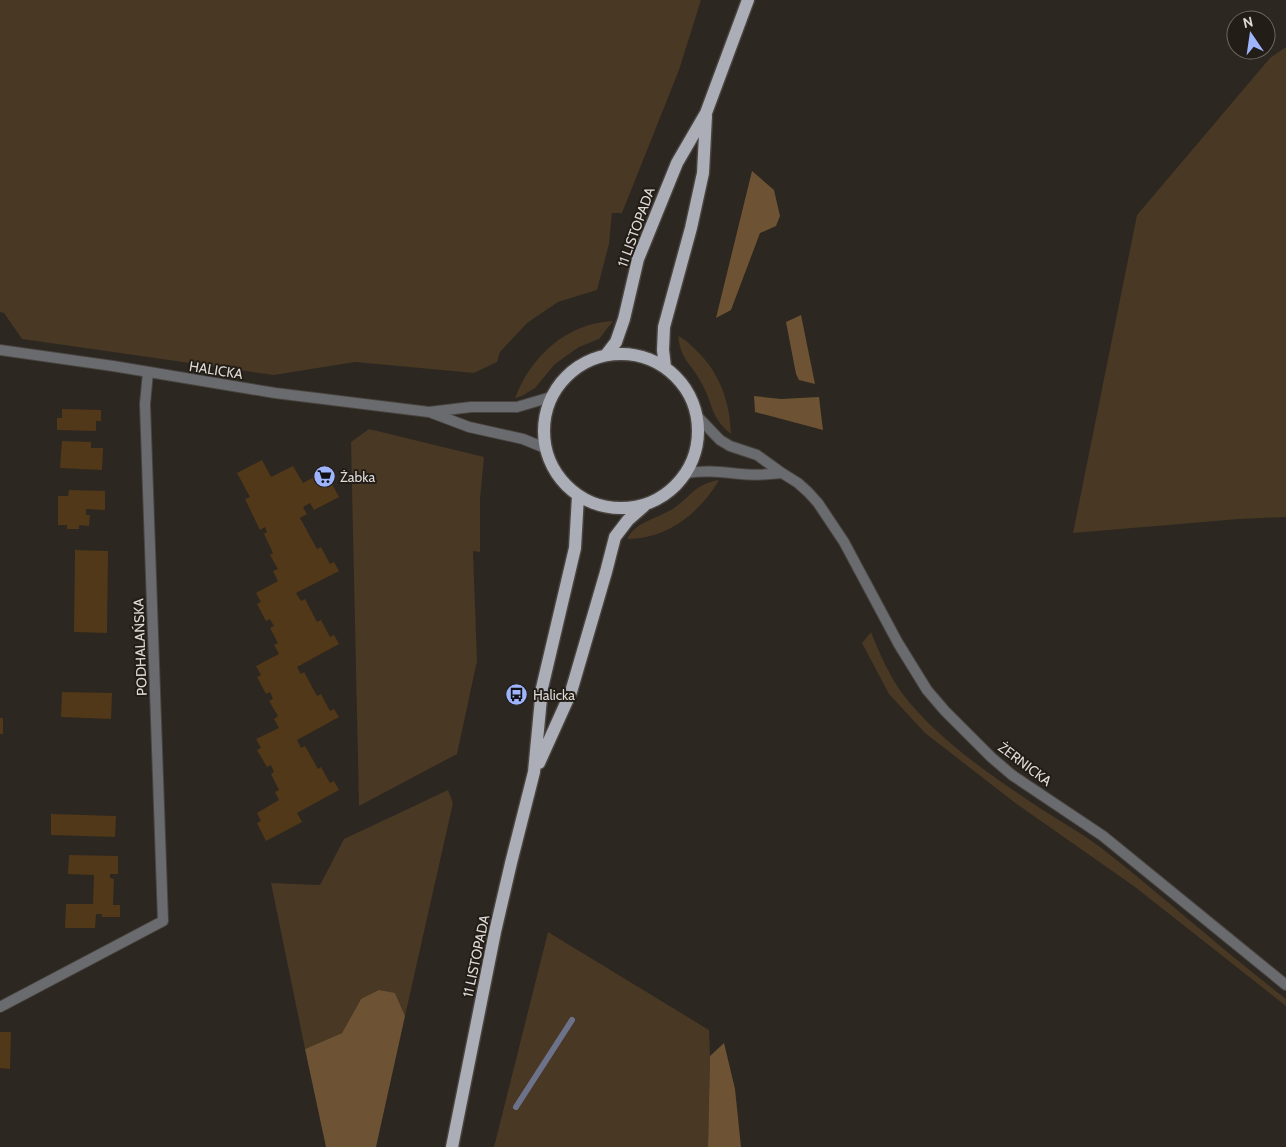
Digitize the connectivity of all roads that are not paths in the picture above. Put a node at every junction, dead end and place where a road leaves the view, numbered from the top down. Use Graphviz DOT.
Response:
graph roads {
  1 [pos="748,0"];
  2 [pos="706,113"];
  3 [pos="0,350"];
  4 [pos="606,355"];
  5 [pos="664,367"];
  6 [pos="148,372"];
  7 [pos="551,397"];
  8 [pos="429,412"];
  9 [pos="697,416"];
  10 [pos="545,448"];
  11 [pos="686,473"];
  12 [pos="782,474"];
  13 [pos="578,496"];
  14 [pos="649,503"];
  15 [pos="534,772"];
  16 [pos="1286,985"];
  17 [pos="0,1007"];
  18 [pos="452,1147"];
  1 -- 2 [label="main road, 11 LISTOPADA"];
  2 -- 4 [label="main road, 11 LISTOPADA"];
  2 -- 5 [label="main road, 11 LISTOPADA"];
  3 -- 6 [label="street, HALICKA"];
  4 -- 5 [label="main road"];
  4 -- 7 [label="main road"];
  5 -- 9 [label="main road"];
  6 -- 8 [label="street, HALICKA"];
  6 -- 17 [label="street, PODHALAŃSKA"];
  7 -- 8 [label="street, HALICKA"];
  7 -- 10 [label="main road"];
  8 -- 10 [label="street, HALICKA"];
  9 -- 11 [label="main road"];
  9 -- 12 [label="street"];
  10 -- 13 [label="main road"];
  11 -- 12 [label="street"];
  11 -- 14 [label="main road"];
  12 -- 16 [label="street, ŻERNICKA"];
  13 -- 14 [label="main road"];
  13 -- 15 [label="main road, 11 LISTOPADA"];
  14 -- 15 [label="main road, 11 LISTOPADA"];
  15 -- 18 [label="main road, 11 LISTOPADA"];
}
